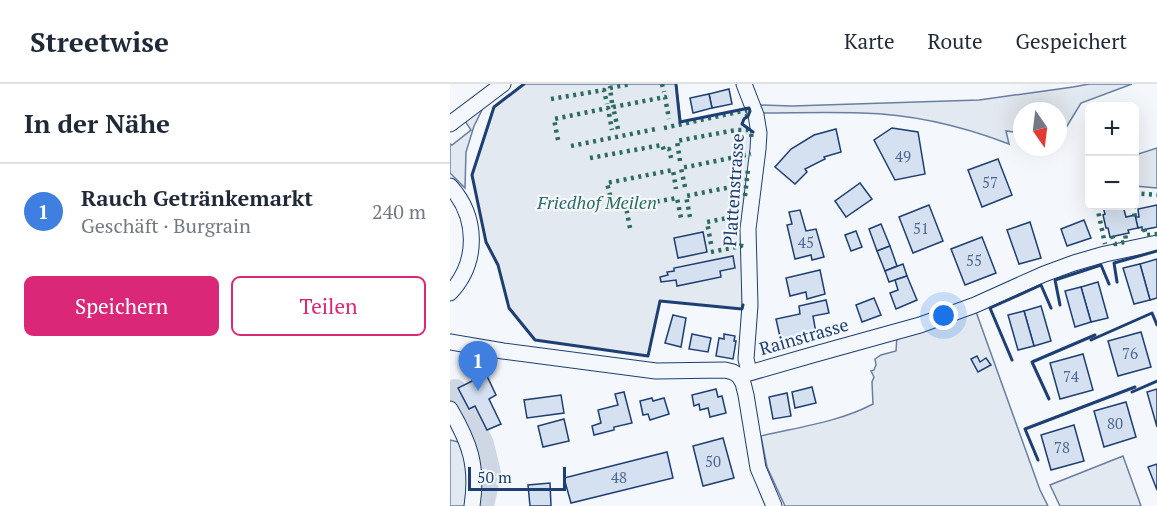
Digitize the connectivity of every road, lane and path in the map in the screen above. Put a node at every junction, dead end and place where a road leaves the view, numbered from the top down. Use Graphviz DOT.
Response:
graph roads {
  1 [pos="503,84"];
  2 [pos="744,84"];
  3 [pos="450,124"];
  4 [pos="450,186"];
  5 [pos="1157,243"];
  6 [pos="450,292"];
  7 [pos="450,342"];
  8 [pos="744,374"];
  9 [pos="450,409"];
  10 [pos="472,506"];
  11 [pos="774,506"];
  1 -- 3 [label="street"];
  2 -- 8 [label="street, Plattenstrasse"];
  4 -- 6 [label="street"];
  5 -- 8 [label="street, Rainstrasse"];
  7 -- 8 [label="street, Rainstrasse"];
  8 -- 11 [label="street, Plattenstrasse"];
  9 -- 10 [label="street"];
}
